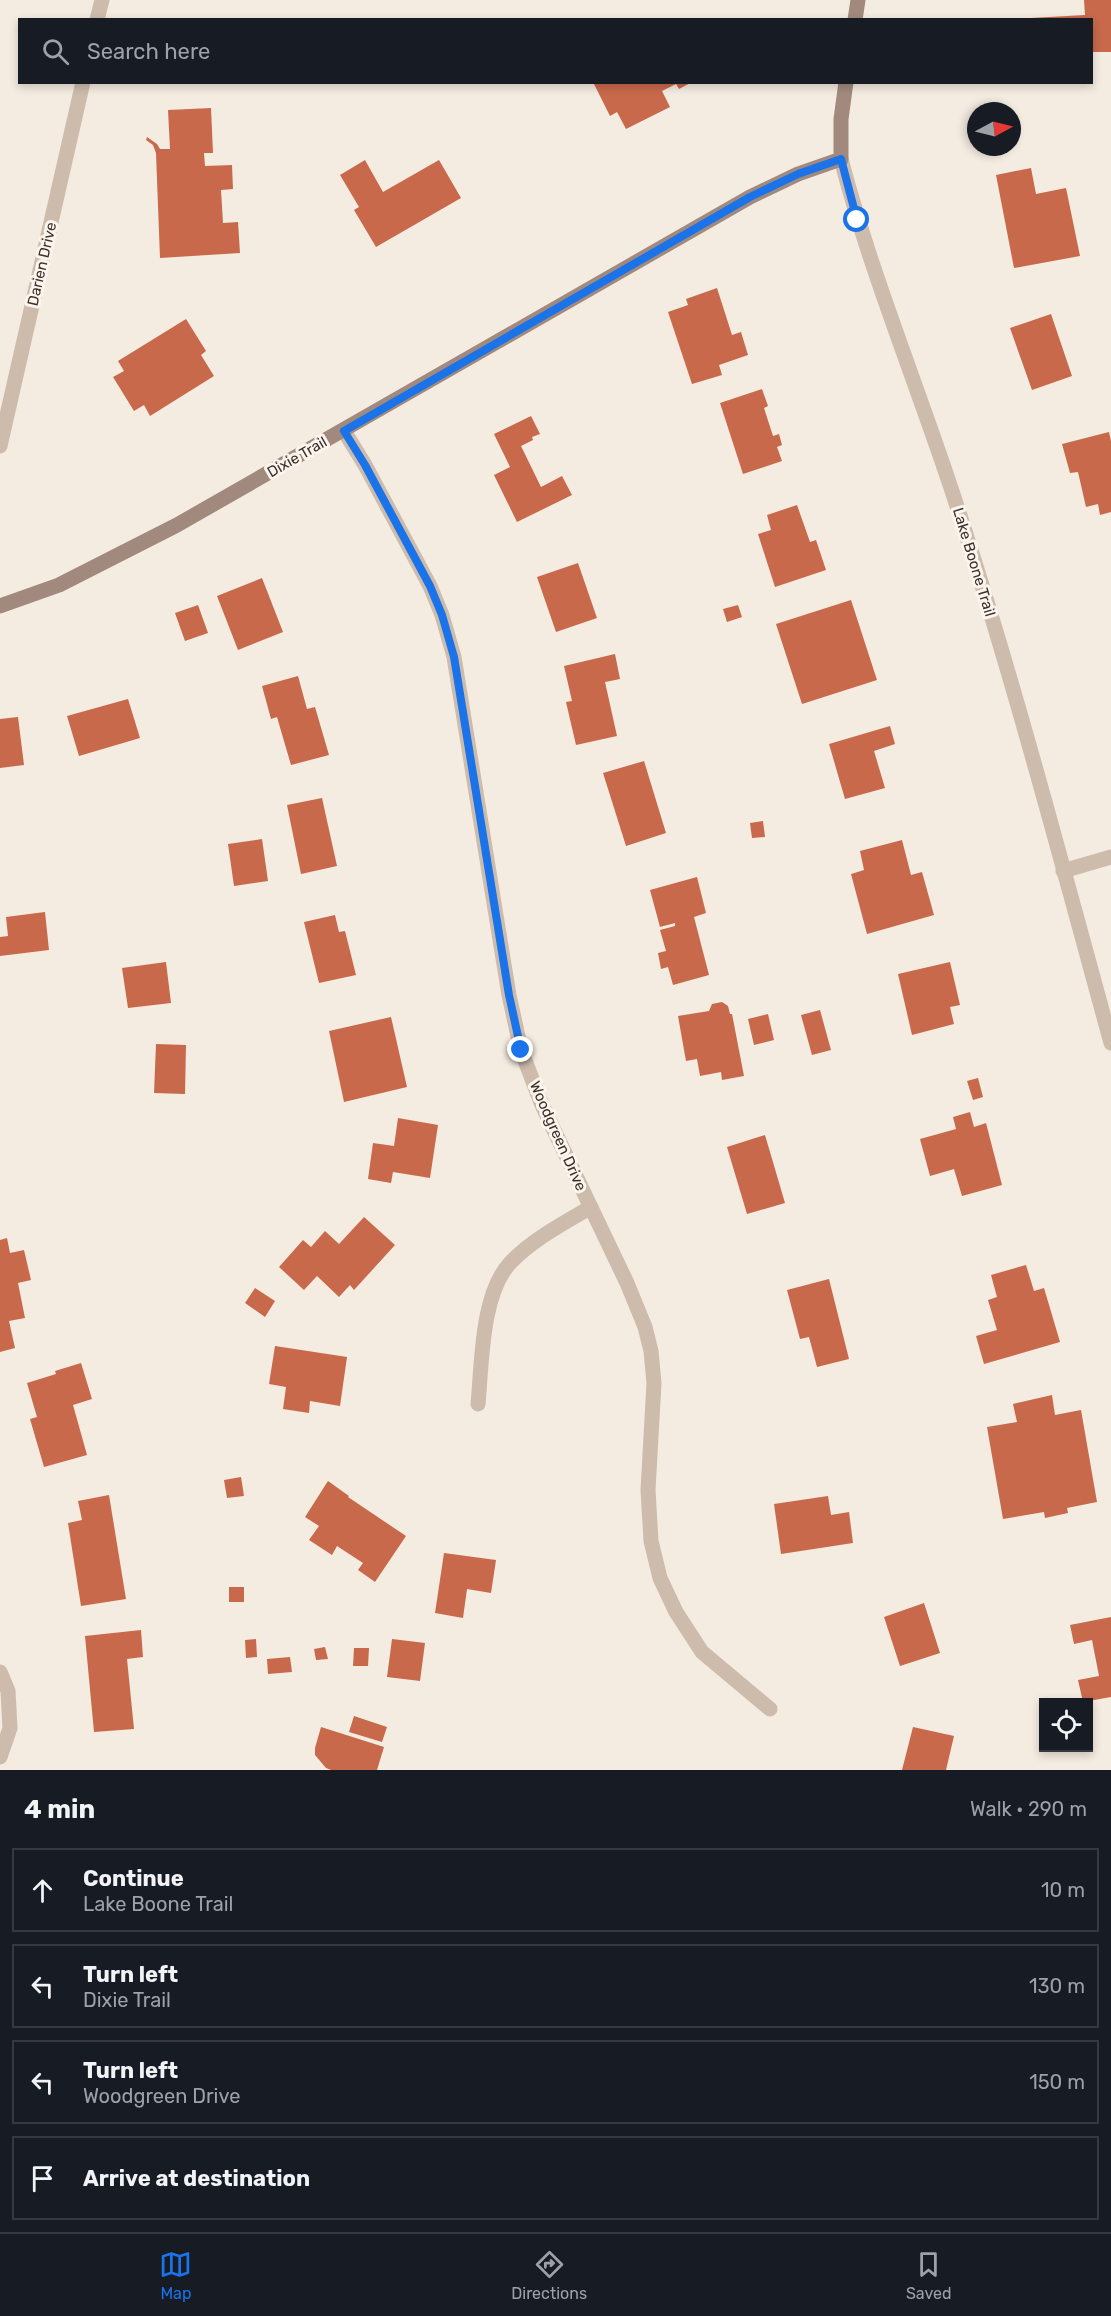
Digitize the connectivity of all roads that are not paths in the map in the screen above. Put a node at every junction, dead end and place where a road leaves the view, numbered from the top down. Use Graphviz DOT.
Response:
graph roads {
  1 [pos="102,0"];
  2 [pos="858,0"];
  3 [pos="98,18"];
  4 [pos="855,18"];
  5 [pos="83,84"];
  6 [pos="846,84"];
  7 [pos="841,159"];
  8 [pos="344,431"];
  9 [pos="0,446"];
  10 [pos="0,606"];
  11 [pos="1111,857"];
  12 [pos="1063,871"];
  13 [pos="1111,1043"];
  14 [pos="591,1207"];
  15 [pos="478,1404"];
  16 [pos="0,1672"];
  17 [pos="770,1709"];
  18 [pos="0,1757"];
  1 -- 3 [label="street"];
  2 -- 4 [label="main road"];
  5 -- 9 [label="street, Darien Drive"];
  6 -- 7 [label="main road, Lake Boone Trail"];
  7 -- 8 [label="main road, Dixie Trail"];
  7 -- 12 [label="street, Lake Boone Trail"];
  8 -- 10 [label="main road, Dixie Trail"];
  8 -- 14 [label="street, Woodgreen Drive"];
  11 -- 12 [label="street"];
  12 -- 13 [label="street, Lake Boone Trail"];
  14 -- 15 [label="street"];
  14 -- 17 [label="street, Woodgreen Drive"];
  16 -- 18 [label="street"];
}
